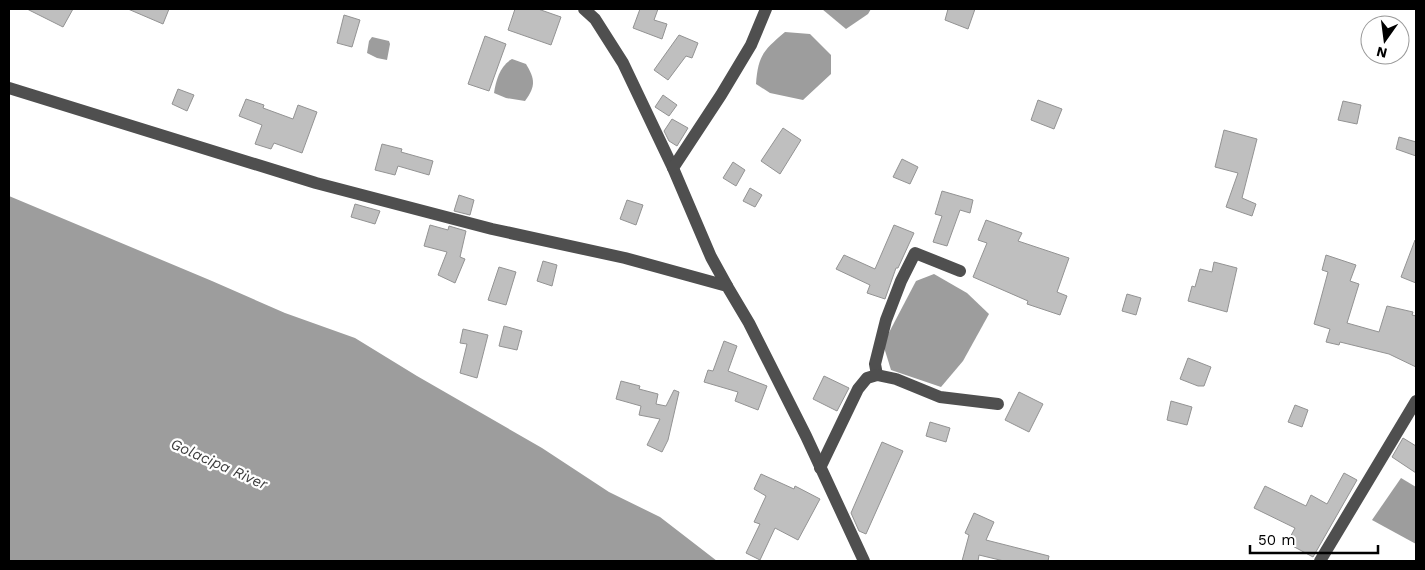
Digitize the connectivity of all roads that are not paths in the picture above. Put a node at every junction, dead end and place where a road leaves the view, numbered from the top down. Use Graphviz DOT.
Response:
graph roads {
  1 [pos="584,9"];
  2 [pos="766,9"];
  3 [pos="9,88"];
  4 [pos="673,168"];
  5 [pos="960,271"];
  6 [pos="727,286"];
  7 [pos="877,376"];
  8 [pos="1416,401"];
  9 [pos="998,404"];
  10 [pos="820,468"];
  11 [pos="864,561"];
  12 [pos="1320,561"];
  1 -- 4 [label="street"];
  2 -- 4 [label="street"];
  3 -- 6 [label="street"];
  4 -- 6 [label="street"];
  5 -- 7 [label="street"];
  6 -- 10 [label="street"];
  7 -- 9 [label="street"];
  7 -- 10 [label="street"];
  8 -- 12 [label="street"];
  10 -- 11 [label="street"];
}
